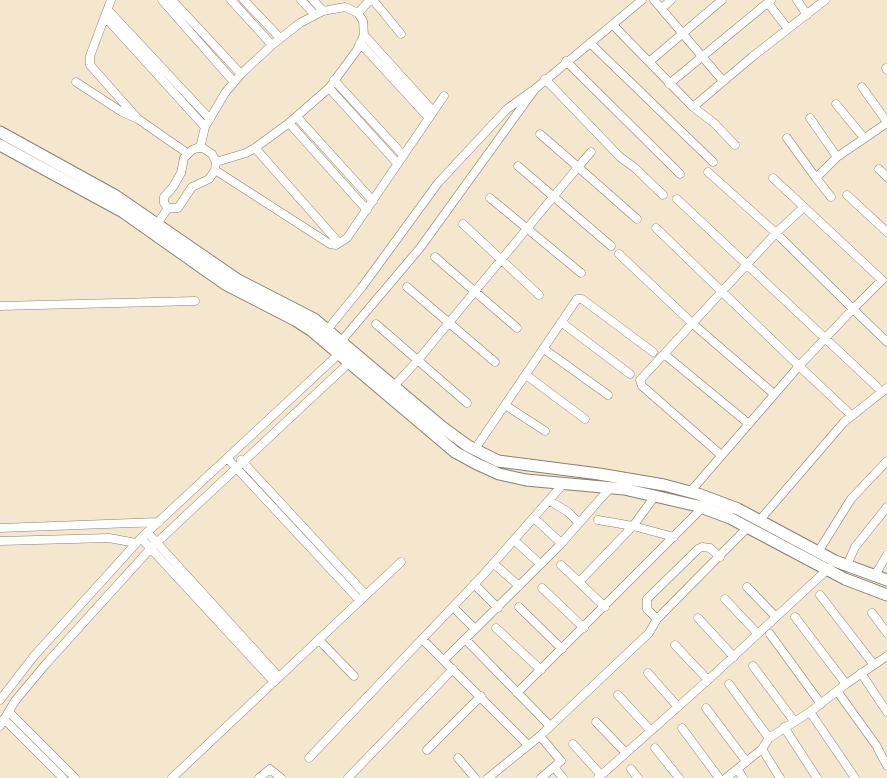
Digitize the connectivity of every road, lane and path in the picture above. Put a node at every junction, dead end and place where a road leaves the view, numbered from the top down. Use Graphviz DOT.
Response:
graph roads {
  1 [pos="111,0"];
  2 [pos="162,0"];
  3 [pos="172,0"];
  4 [pos="231,0"];
  5 [pos="244,0"];
  6 [pos="301,0"];
  7 [pos="312,0"];
  8 [pos="371,0"];
  9 [pos="642,0"];
  10 [pos="654,0"];
  11 [pos="671,0"];
  12 [pos="722,0"];
  13 [pos="797,0"];
  14 [pos="826,0"];
  15 [pos="770,1"];
  16 [pos="662,8"];
  17 [pos="323,12"];
  18 [pos="358,13"];
  19 [pos="107,14"];
  20 [pos="314,15"];
  21 [pos="807,15"];
  22 [pos="613,25"];
  23 [pos="788,30"];
  24 [pos="402,34"];
  25 [pos="683,34"];
  26 [pos="364,35"];
  27 [pos="280,38"];
  28 [pos="360,43"];
  29 [pos="590,43"];
  30 [pos="272,45"];
  31 [pos="703,57"];
  32 [pos="566,62"];
  33 [pos="649,62"];
  34 [pos="240,74"];
  35 [pos="545,79"];
  36 [pos="334,80"];
  37 [pos="723,81"];
  38 [pos="76,82"];
  39 [pos="234,82"];
  40 [pos="670,84"];
  41 [pos="862,87"];
  42 [pos="329,88"];
  43 [pos="536,89"];
  44 [pos="444,96"];
  45 [pos="836,104"];
  46 [pos="693,107"];
  47 [pos="431,114"];
  48 [pos="297,117"];
  49 [pos="210,118"];
  50 [pos="810,118"];
  51 [pos="138,119"];
  52 [pos="289,123"];
  53 [pos="887,123"];
  54 [pos="205,127"];
  55 [pos="0,132"];
  56 [pos="540,134"];
  57 [pos="787,138"];
  58 [pos="864,138"];
  59 [pos="0,145"];
  60 [pos="735,145"];
  61 [pos="200,148"];
  62 [pos="255,148"];
  63 [pos="591,152"];
  64 [pos="187,153"];
  65 [pos="403,155"];
  66 [pos="837,157"];
  67 [pos="713,162"];
  68 [pos="398,163"];
  69 [pos="215,166"];
  70 [pos="518,166"];
  71 [pos="578,167"];
  72 [pos="879,169"];
  73 [pos="708,172"];
  74 [pos="680,174"];
  75 [pos="887,177"];
  76 [pos="773,178"];
  77 [pos="816,178"];
  78 [pos="662,195"];
  79 [pos="848,195"];
  80 [pos="554,197"];
  81 [pos="831,197"];
  82 [pos="490,198"];
  83 [pos="678,199"];
  84 [pos="373,201"];
  85 [pos="804,207"];
  86 [pos="168,208"];
  87 [pos="367,210"];
  88 [pos="637,219"];
  89 [pos="157,224"];
  90 [pos="463,224"];
  91 [pos="656,228"];
  92 [pos="528,229"];
  93 [pos="887,232"];
  94 [pos="776,233"];
  95 [pos="339,244"];
  96 [pos="610,246"];
  97 [pos="619,254"];
  98 [pos="435,257"];
  99 [pos="501,260"];
  100 [pos="748,264"];
  101 [pos="580,273"];
  102 [pos="884,278"];
  103 [pos="406,287"];
  104 [pos="475,292"];
  105 [pos="721,292"];
  106 [pos="540,295"];
  107 [pos="196,300"];
  108 [pos="0,306"];
  109 [pos="853,308"];
  110 [pos="561,322"];
  111 [pos="449,323"];
  112 [pos="376,324"];
  113 [pos="693,324"];
  114 [pos="517,328"];
  115 [pos="327,330"];
  116 [pos="825,337"];
  117 [pos="887,342"];
  118 [pos="340,348"];
  119 [pos="544,349"];
  120 [pos="653,352"];
  121 [pos="664,354"];
  122 [pos="353,359"];
  123 [pos="418,360"];
  124 [pos="494,362"];
  125 [pos="799,366"];
  126 [pos="630,374"];
  127 [pos="526,375"];
  128 [pos="394,386"];
  129 [pos="877,387"];
  130 [pos="887,388"];
  131 [pos="774,394"];
  132 [pos="608,396"];
  133 [pos="467,403"];
  134 [pos="505,406"];
  135 [pos="848,412"];
  136 [pos="585,419"];
  137 [pos="748,424"];
  138 [pos="545,431"];
  139 [pos="475,450"];
  140 [pos="722,455"];
  141 [pos="231,456"];
  142 [pos="887,461"];
  143 [pos="243,462"];
  144 [pos="236,468"];
  145 [pos="564,483"];
  146 [pos="610,488"];
  147 [pos="690,492"];
  148 [pos="655,496"];
  149 [pos="550,501"];
  150 [pos="707,503"];
  151 [pos="887,508"];
  152 [pos="534,518"];
  153 [pos="598,520"];
  154 [pos="759,520"];
  155 [pos="159,522"];
  156 [pos="579,524"];
  157 [pos="633,526"];
  158 [pos="0,528"];
  159 [pos="747,528"];
  160 [pos="147,532"];
  161 [pos="674,537"];
  162 [pos="139,540"];
  163 [pos="514,540"];
  164 [pos="0,541"];
  165 [pos="561,543"];
  166 [pos="154,545"];
  167 [pos="818,552"];
  168 [pos="887,555"];
  169 [pos="720,557"];
  170 [pos="835,561"];
  171 [pos="401,562"];
  172 [pos="494,563"];
  173 [pos="540,564"];
  174 [pos="847,565"];
  175 [pos="561,566"];
  176 [pos="827,570"];
  177 [pos="875,575"];
  178 [pos="887,580"];
  179 [pos="579,582"];
  180 [pos="474,584"];
  181 [pos="519,586"];
  182 [pos="748,587"];
  183 [pos="542,588"];
  184 [pos="366,595"];
  185 [pos="820,595"];
  186 [pos="887,595"];
  187 [pos="725,599"];
  188 [pos="360,601"];
  189 [pos="453,607"];
  190 [pos="519,607"];
  191 [pos="605,607"];
  192 [pos="498,608"];
  193 [pos="872,613"];
  194 [pos="776,617"];
  195 [pos="795,617"];
  196 [pos="698,618"];
  197 [pos="658,619"];
  198 [pos="496,628"];
  199 [pos="584,628"];
  200 [pos="475,629"];
  201 [pos="887,633"];
  202 [pos="758,634"];
  203 [pos="770,634"];
  204 [pos="422,639"];
  205 [pos="465,639"];
  206 [pos="319,640"];
  207 [pos="675,645"];
  208 [pos="562,649"];
  209 [pos="887,656"];
  210 [pos="734,657"];
  211 [pos="444,660"];
  212 [pos="874,665"];
  213 [pos="753,666"];
  214 [pos="453,669"];
  215 [pos="541,670"];
  216 [pos="648,673"];
  217 [pos="862,673"];
  218 [pos="354,676"];
  219 [pos="277,679"];
  220 [pos="708,680"];
  221 [pos="729,684"];
  222 [pos="846,684"];
  223 [pos="837,691"];
  224 [pos="517,693"];
  225 [pos="618,695"];
  226 [pos="481,696"];
  227 [pos="0,700"];
  228 [pos="821,704"];
  229 [pos="678,707"];
  230 [pos="706,708"];
  231 [pos="810,712"];
  232 [pos="887,712"];
  233 [pos="4,719"];
  234 [pos="794,721"];
  235 [pos="596,722"];
  236 [pos="550,726"];
  237 [pos="784,727"];
  238 [pos="682,728"];
  239 [pos="651,731"];
  240 [pos="540,736"];
  241 [pos="769,738"];
  242 [pos="573,744"];
  243 [pos="528,745"];
  244 [pos="655,748"];
  245 [pos="762,749"];
  246 [pos="427,750"];
  247 [pos="626,753"];
  248 [pos="309,758"];
  249 [pos="458,758"];
  250 [pos="746,761"];
  251 [pos="887,766"];
  252 [pos="554,767"];
  253 [pos="631,769"];
  254 [pos="737,769"];
  255 [pos="599,777"];
  256 [pos="64,778"];
  257 [pos="75,778"];
  258 [pos="173,778"];
  259 [pos="259,778"];
  260 [pos="281,778"];
  261 [pos="348,778"];
  262 [pos="475,778"];
  263 [pos="488,778"];
  264 [pos="541,778"];
  265 [pos="563,778"];
  266 [pos="638,778"];
  267 [pos="679,778"];
  268 [pos="719,778"];
  269 [pos="726,778"];
  270 [pos="743,778"];
  271 [pos="780,778"];
  272 [pos="817,778"];
  273 [pos="855,778"];
  1 -- 19 [label="street"];
  2 -- 39 [label="street"];
  3 -- 34 [label="street"];
  4 -- 30 [label="street"];
  5 -- 27 [label="street"];
  6 -- 20 [label="street"];
  7 -- 17 [label="street"];
  8 -- 18 [label="street"];
  8 -- 24 [label="street"];
  9 -- 22 [label="street"];
  10 -- 16 [label="street"];
  11 -- 16 [label="street"];
  12 -- 25 [label="street"];
  13 -- 21 [label="street"];
  14 -- 21 [label="street"];
  15 -- 23 [label="street"];
  15 -- 31 [label="street"];
  16 -- 25 [label="street"];
  17 -- 18 [label="street"];
  17 -- 20 [label="street"];
  18 -- 26 [label="street"];
  19 -- 49 [label="street"];
  19 -- 51 [label="street"];
  19 -- 54 [label="street"];
  20 -- 27 [label="street"];
  21 -- 23 [label="street"];
  22 -- 29 [label="street"];
  22 -- 33 [label="street"];
  23 -- 37 [label="street"];
  25 -- 31 [label="street"];
  25 -- 33 [label="street"];
  26 -- 28 [label="street"];
  26 -- 47 [label="street"];
  27 -- 30 [label="street"];
  28 -- 36 [label="street"];
  28 -- 47 [label="street"];
  29 -- 32 [label="street"];
  29 -- 67 [label="street"];
  30 -- 34 [label="street"];
  31 -- 37 [label="street"];
  31 -- 40 [label="street"];
  32 -- 35 [label="street"];
  32 -- 74 [label="street"];
  33 -- 40 [label="street"];
  34 -- 39 [label="street"];
  35 -- 43 [label="street"];
  35 -- 78 [label="street"];
  36 -- 42 [label="street"];
  36 -- 65 [label="street"];
  37 -- 46 [label="street"];
  38 -- 51 [label="street"];
  39 -- 49 [label="street"];
  40 -- 46 [label="street"];
  41 -- 53 [label="street"];
  42 -- 48 [label="street"];
  42 -- 68 [label="street"];
  43 -- 115 [label="street"];
  43 -- 118 [label="street"];
  44 -- 47 [label="street"];
  45 -- 58 [label="street"];
  46 -- 60 [label="street"];
  47 -- 65 [label="street"];
  48 -- 52 [label="street"];
  48 -- 84 [label="street"];
  49 -- 54 [label="street"];
  50 -- 66 [label="street"];
  51 -- 64 [label="street"];
  52 -- 62 [label="street"];
  52 -- 87 [label="street"];
  53 -- 58 [label="street"];
  54 -- 61 [label="street"];
  55 -- 89 [label="main road"];
  56 -- 71 [label="street"];
  57 -- 77 [label="street"];
  58 -- 66 [label="street"];
  59 -- 118 [label="main road"];
  61 -- 64 [label="street"];
  61 -- 69 [label="street"];
  62 -- 69 [label="street"];
  62 -- 95 [label="street"];
  63 -- 71 [label="street"];
  64 -- 86 [label="street"];
  65 -- 68 [label="street"];
  66 -- 77 [label="street"];
  68 -- 84 [label="street"];
  69 -- 86 [label="street"];
  69 -- 95 [label="street"];
  70 -- 80 [label="street"];
  71 -- 80 [label="street"];
  71 -- 88 [label="street"];
  72 -- 75 [label="street"];
  73 -- 94 [label="street"];
  76 -- 85 [label="street"];
  77 -- 81 [label="street"];
  79 -- 93 [label="street"];
  80 -- 92 [label="street"];
  80 -- 96 [label="street"];
  82 -- 92 [label="street"];
  83 -- 100 [label="street"];
  84 -- 87 [label="street"];
  85 -- 94 [label="street"];
  85 -- 102 [label="street"];
  86 -- 89 [label="street"];
  87 -- 95 [label="street"];
  89 -- 115 [label="main road"];
  90 -- 99 [label="street"];
  91 -- 105 [label="street"];
  92 -- 99 [label="street"];
  92 -- 101 [label="street"];
  94 -- 100 [label="street"];
  94 -- 109 [label="street"];
  97 -- 113 [label="street"];
  98 -- 104 [label="street"];
  99 -- 104 [label="street"];
  99 -- 106 [label="street"];
  100 -- 105 [label="street"];
  100 -- 116 [label="street"];
  102 -- 109 [label="street"];
  103 -- 111 [label="street"];
  104 -- 111 [label="street"];
  104 -- 114 [label="street"];
  105 -- 113 [label="street"];
  105 -- 125 [label="street"];
  107 -- 108 [label="street"];
  109 -- 116 [label="street"];
  109 -- 117 [label="street"];
  110 -- 119 [label="street"];
  110 -- 120 [label="street"];
  110 -- 126 [label="street"];
  111 -- 123 [label="street"];
  111 -- 124 [label="street"];
  112 -- 123 [label="street"];
  113 -- 121 [label="street"];
  113 -- 131 [label="street"];
  115 -- 118 [label="main road"];
  116 -- 125 [label="street"];
  116 -- 129 [label="street"];
  118 -- 122 [label="main road"];
  118 -- 141 [label="street"];
  119 -- 127 [label="street"];
  119 -- 132 [label="street"];
  121 -- 137 [label="street"];
  121 -- 140 [label="street"];
  122 -- 128 [label="main road"];
  122 -- 143 [label="street"];
  122 -- 145 [label="main road"];
  123 -- 128 [label="street"];
  123 -- 133 [label="street"];
  125 -- 131 [label="street"];
  125 -- 135 [label="street"];
  127 -- 134 [label="street"];
  127 -- 136 [label="street"];
  128 -- 139 [label="main road"];
  130 -- 154 [label="street"];
  131 -- 137 [label="street"];
  134 -- 138 [label="street"];
  134 -- 139 [label="street"];
  137 -- 140 [label="street"];
  139 -- 147 [label="main road"];
  140 -- 147 [label="street"];
  141 -- 143 [label="street"];
  141 -- 144 [label="street"];
  141 -- 155 [label="street"];
  142 -- 167 [label="street"];
  143 -- 144 [label="street"];
  143 -- 184 [label="street"];
  144 -- 166 [label="street"];
  144 -- 188 [label="street"];
  145 -- 146 [label="main road"];
  145 -- 149 [label="street"];
  146 -- 148 [label="main road"];
  146 -- 156 [label="street"];
  147 -- 150 [label="main road"];
  148 -- 150 [label="main road"];
  148 -- 157 [label="street"];
  149 -- 152 [label="street"];
  149 -- 156 [label="street"];
  150 -- 154 [label="main road"];
  150 -- 159 [label="main road"];
  150 -- 161 [label="street"];
  151 -- 174 [label="street"];
  152 -- 163 [label="street"];
  152 -- 165 [label="street"];
  153 -- 157 [label="street"];
  154 -- 167 [label="main road"];
  155 -- 158 [label="street"];
  155 -- 160 [label="street"];
  156 -- 165 [label="street"];
  157 -- 161 [label="street"];
  157 -- 179 [label="street"];
  159 -- 169 [label="street"];
  159 -- 176 [label="main road"];
  160 -- 162 [label="street"];
  160 -- 166 [label="street"];
  161 -- 191 [label="street"];
  162 -- 164 [label="street"];
  162 -- 166 [label="street"];
  162 -- 227 [label="street"];
  163 -- 172 [label="street"];
  163 -- 173 [label="street"];
  165 -- 173 [label="street"];
  166 -- 219 [label="street"];
  166 -- 233 [label="street"];
  167 -- 170 [label="main road"];
  168 -- 177 [label="street"];
  169 -- 197 [label="street"];
  169 -- 197 [label="street"];
  170 -- 174 [label="main road"];
  170 -- 176 [label="street"];
  171 -- 184 [label="street"];
  172 -- 180 [label="street"];
  172 -- 181 [label="street"];
  173 -- 181 [label="street"];
  174 -- 177 [label="main road"];
  175 -- 179 [label="street"];
  176 -- 186 [label="main road"];
  176 -- 194 [label="street"];
  177 -- 178 [label="main road"];
  179 -- 191 [label="street"];
  180 -- 189 [label="street"];
  180 -- 192 [label="street"];
  181 -- 192 [label="street"];
  182 -- 194 [label="street"];
  183 -- 199 [label="street"];
  184 -- 188 [label="street"];
  185 -- 212 [label="street"];
  187 -- 202 [label="street"];
  188 -- 206 [label="street"];
  189 -- 200 [label="street"];
  189 -- 204 [label="street"];
  190 -- 208 [label="street"];
  191 -- 199 [label="street"];
  192 -- 200 [label="street"];
  193 -- 201 [label="street"];
  194 -- 202 [label="street"];
  195 -- 222 [label="street"];
  196 -- 210 [label="street"];
  197 -- 236 [label="street"];
  198 -- 215 [label="street"];
  199 -- 208 [label="street"];
  200 -- 205 [label="street"];
  202 -- 210 [label="street"];
  203 -- 228 [label="street"];
  204 -- 211 [label="street"];
  204 -- 248 [label="street"];
  205 -- 211 [label="street"];
  205 -- 224 [label="street"];
  206 -- 218 [label="street"];
  206 -- 219 [label="street"];
  207 -- 220 [label="street"];
  208 -- 215 [label="street"];
  209 -- 212 [label="street"];
  210 -- 220 [label="street"];
  211 -- 214 [label="street"];
  212 -- 217 [label="street"];
  213 -- 234 [label="street"];
  214 -- 226 [label="street"];
  214 -- 261 [label="street"];
  215 -- 224 [label="street"];
  216 -- 229 [label="street"];
  217 -- 222 [label="street"];
  217 -- 232 [label="street"];
  219 -- 258 [label="street"];
  220 -- 229 [label="street"];
  221 -- 241 [label="street"];
  222 -- 223 [label="street"];
  223 -- 228 [label="street"];
  223 -- 251 [label="street"];
  224 -- 236 [label="street"];
  225 -- 239 [label="street"];
  226 -- 243 [label="street"];
  226 -- 246 [label="street"];
  228 -- 231 [label="street"];
  229 -- 239 [label="street"];
  230 -- 250 [label="street"];
  231 -- 234 [label="street"];
  231 -- 273 [label="street"];
  233 -- 256 [label="street"];
  233 -- 257 [label="street"];
  234 -- 237 [label="street"];
  235 -- 247 [label="street"];
  236 -- 240 [label="street"];
  237 -- 241 [label="street"];
  237 -- 272 [label="street"];
  238 -- 268 [label="street"];
  239 -- 247 [label="street"];
  240 -- 243 [label="street"];
  240 -- 252 [label="street"];
  241 -- 245 [label="street"];
  242 -- 255 [label="street"];
  243 -- 263 [label="street"];
  244 -- 267 [label="street"];
  245 -- 250 [label="street"];
  245 -- 271 [label="street"];
  247 -- 255 [label="street"];
  249 -- 262 [label="street"];
  250 -- 254 [label="street"];
  252 -- 264 [label="street"];
  252 -- 265 [label="street"];
  253 -- 266 [label="street"];
  254 -- 269 [label="street"];
  254 -- 270 [label="street"];
  259 -- 260 [label="street"];
}
